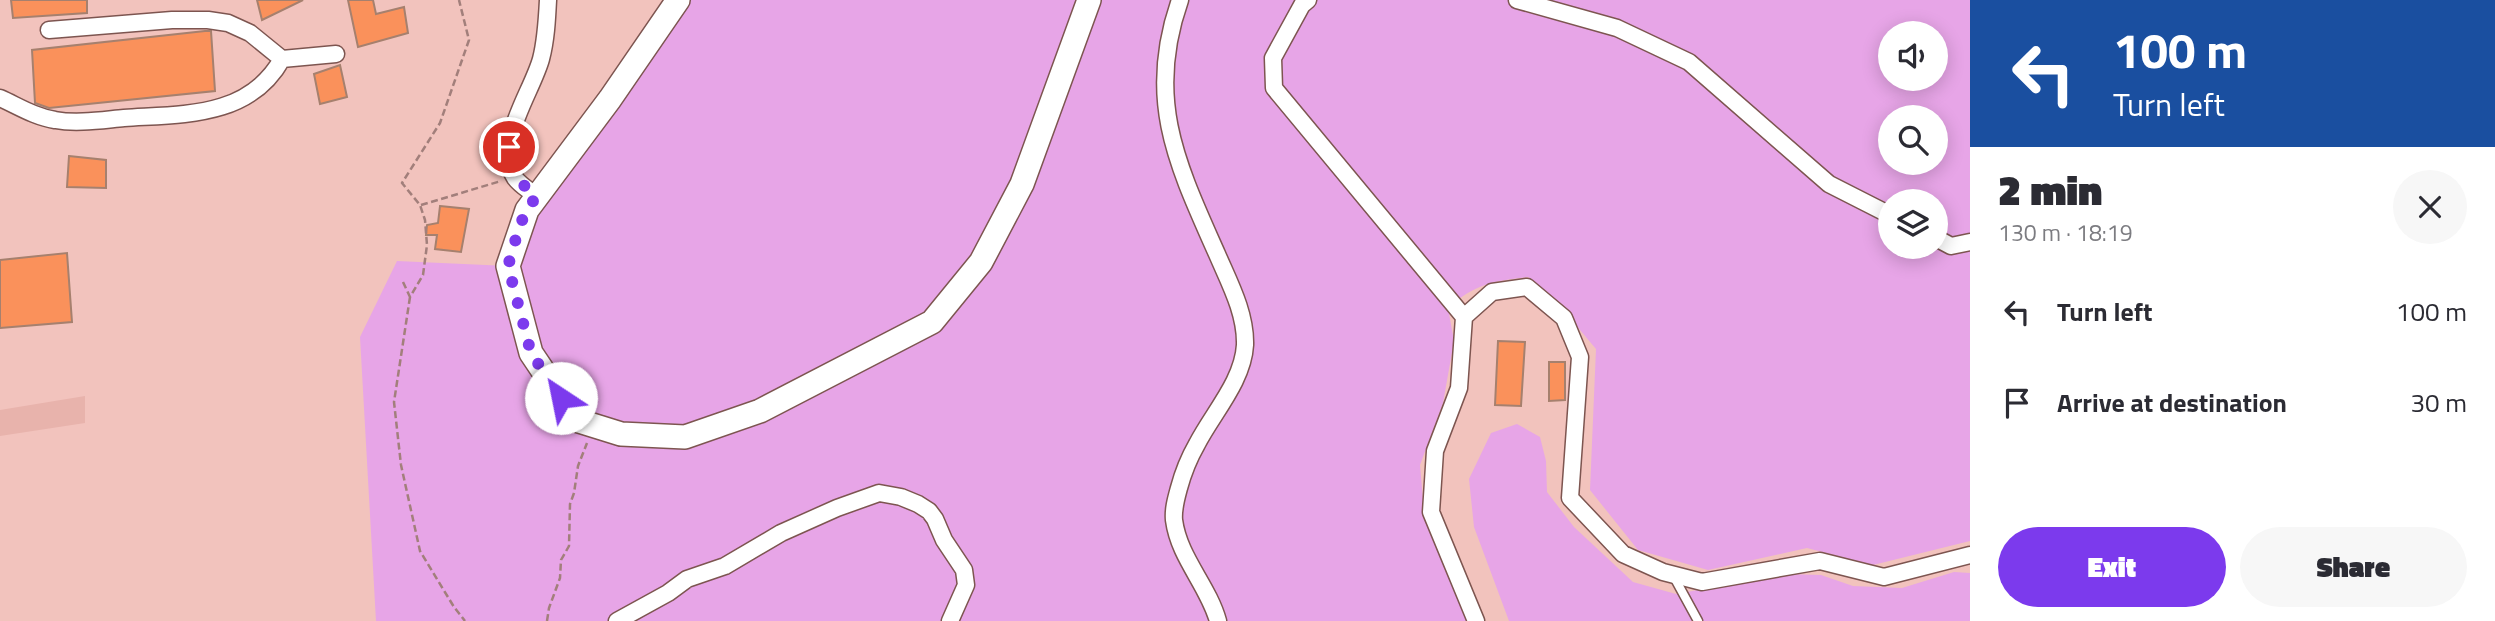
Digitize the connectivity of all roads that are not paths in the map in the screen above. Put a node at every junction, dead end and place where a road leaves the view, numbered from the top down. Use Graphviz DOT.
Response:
graph roads {
  1 [pos="548,0"];
  2 [pos="678,0"];
  3 [pos="1089,0"];
  4 [pos="1180,0"];
  5 [pos="1308,0"];
  6 [pos="1517,0"];
  7 [pos="48,30"];
  8 [pos="336,54"];
  9 [pos="282,59"];
  10 [pos="0,98"];
  11 [pos="536,196"];
  12 [pos="1878,209"];
  13 [pos="1970,242"];
  14 [pos="1948,244"];
  15 [pos="1464,317"];
  16 [pos="1970,555"];
  17 [pos="1673,575"];
  18 [pos="617,621"];
  19 [pos="950,621"];
  20 [pos="1218,621"];
  21 [pos="1476,621"];
  22 [pos="1698,621"];
  1 -- 11 [label="street"];
  2 -- 11 [label="street"];
  3 -- 11 [label="street"];
  4 -- 20 [label="street"];
  5 -- 15 [label="street"];
  6 -- 12 [label="street"];
  7 -- 9 [label="street"];
  8 -- 9 [label="street"];
  9 -- 10 [label="street"];
  13 -- 14 [label="street"];
  15 -- 17 [label="street"];
  15 -- 21 [label="street"];
  16 -- 17 [label="street"];
  17 -- 22 [label="lane"];
  18 -- 19 [label="street"];
}
